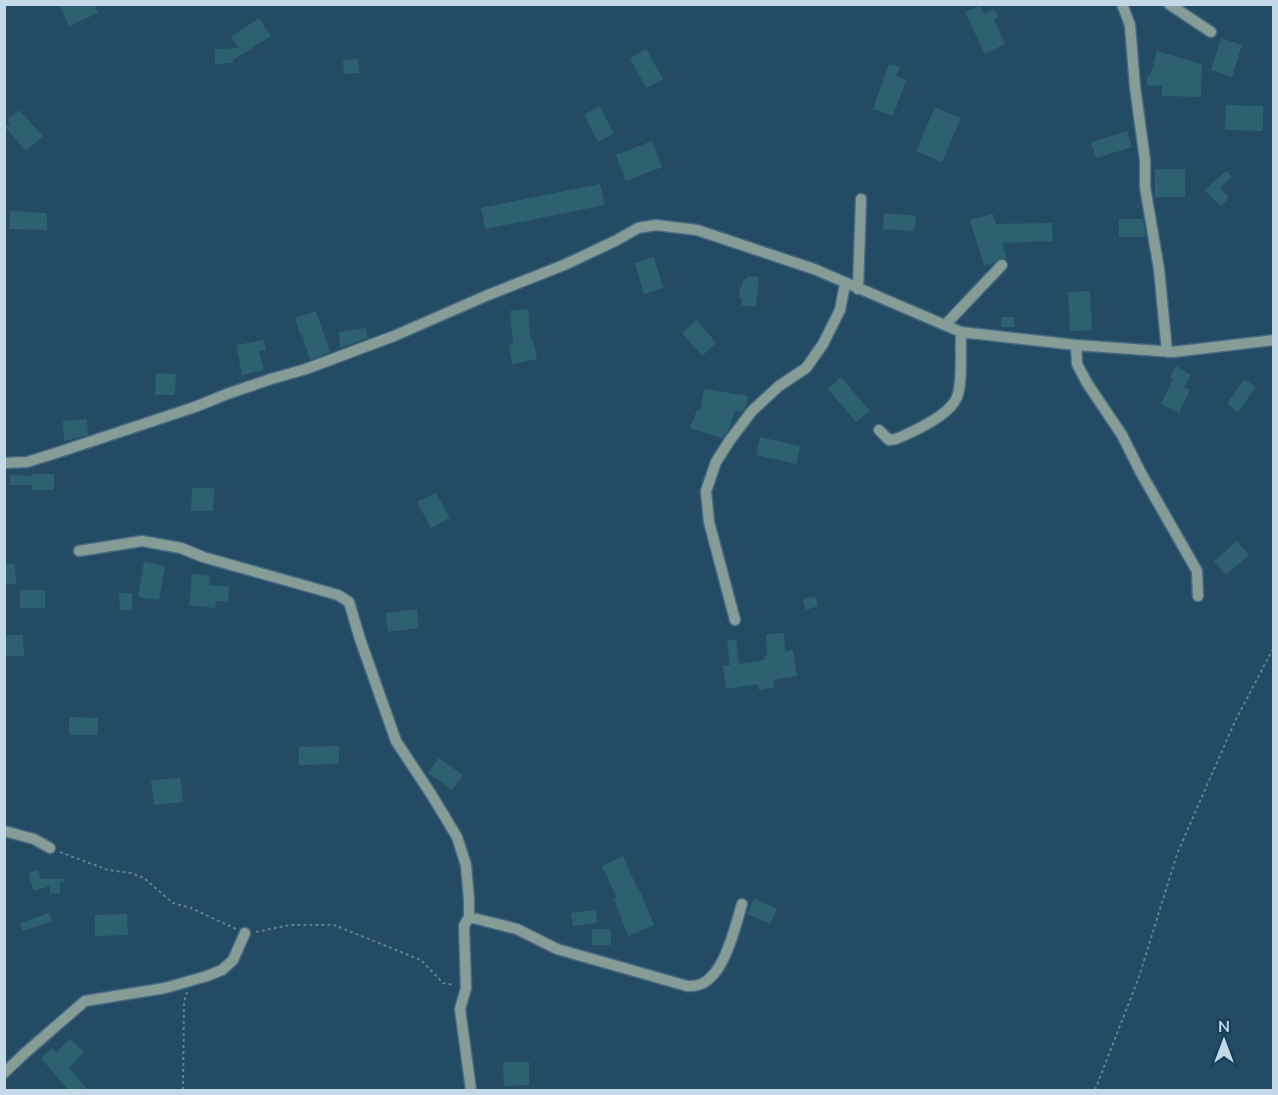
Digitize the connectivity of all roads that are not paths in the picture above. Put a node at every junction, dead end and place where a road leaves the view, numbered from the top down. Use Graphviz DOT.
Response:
graph roads {
  1 [pos="1122,4"];
  2 [pos="1169,4"];
  3 [pos="1211,32"];
  4 [pos="861,199"];
  5 [pos="1002,265"];
  6 [pos="845,284"];
  7 [pos="858,290"];
  8 [pos="945,325"];
  9 [pos="961,332"];
  10 [pos="1274,340"];
  11 [pos="1076,345"];
  12 [pos="1167,352"];
  13 [pos="879,430"];
  14 [pos="4,463"];
  15 [pos="80,551"];
  16 [pos="1198,596"];
  17 [pos="735,620"];
  18 [pos="4,831"];
  19 [pos="50,848"];
  20 [pos="742,904"];
  21 [pos="469,917"];
  22 [pos="245,933"];
  23 [pos="4,1073"];
  24 [pos="471,1090"];
  1 -- 12 [label="street"];
  2 -- 3 [label="street"];
  4 -- 7 [label="street"];
  5 -- 8 [label="street"];
  6 -- 7 [label="street"];
  6 -- 14 [label="street"];
  6 -- 17 [label="street"];
  7 -- 8 [label="street"];
  8 -- 9 [label="street"];
  9 -- 11 [label="street"];
  9 -- 13 [label="street"];
  10 -- 12 [label="street"];
  11 -- 12 [label="street"];
  11 -- 16 [label="street"];
  15 -- 21 [label="street"];
  18 -- 19 [label="street"];
  20 -- 21 [label="street"];
  21 -- 24 [label="street"];
  22 -- 23 [label="street"];
}
